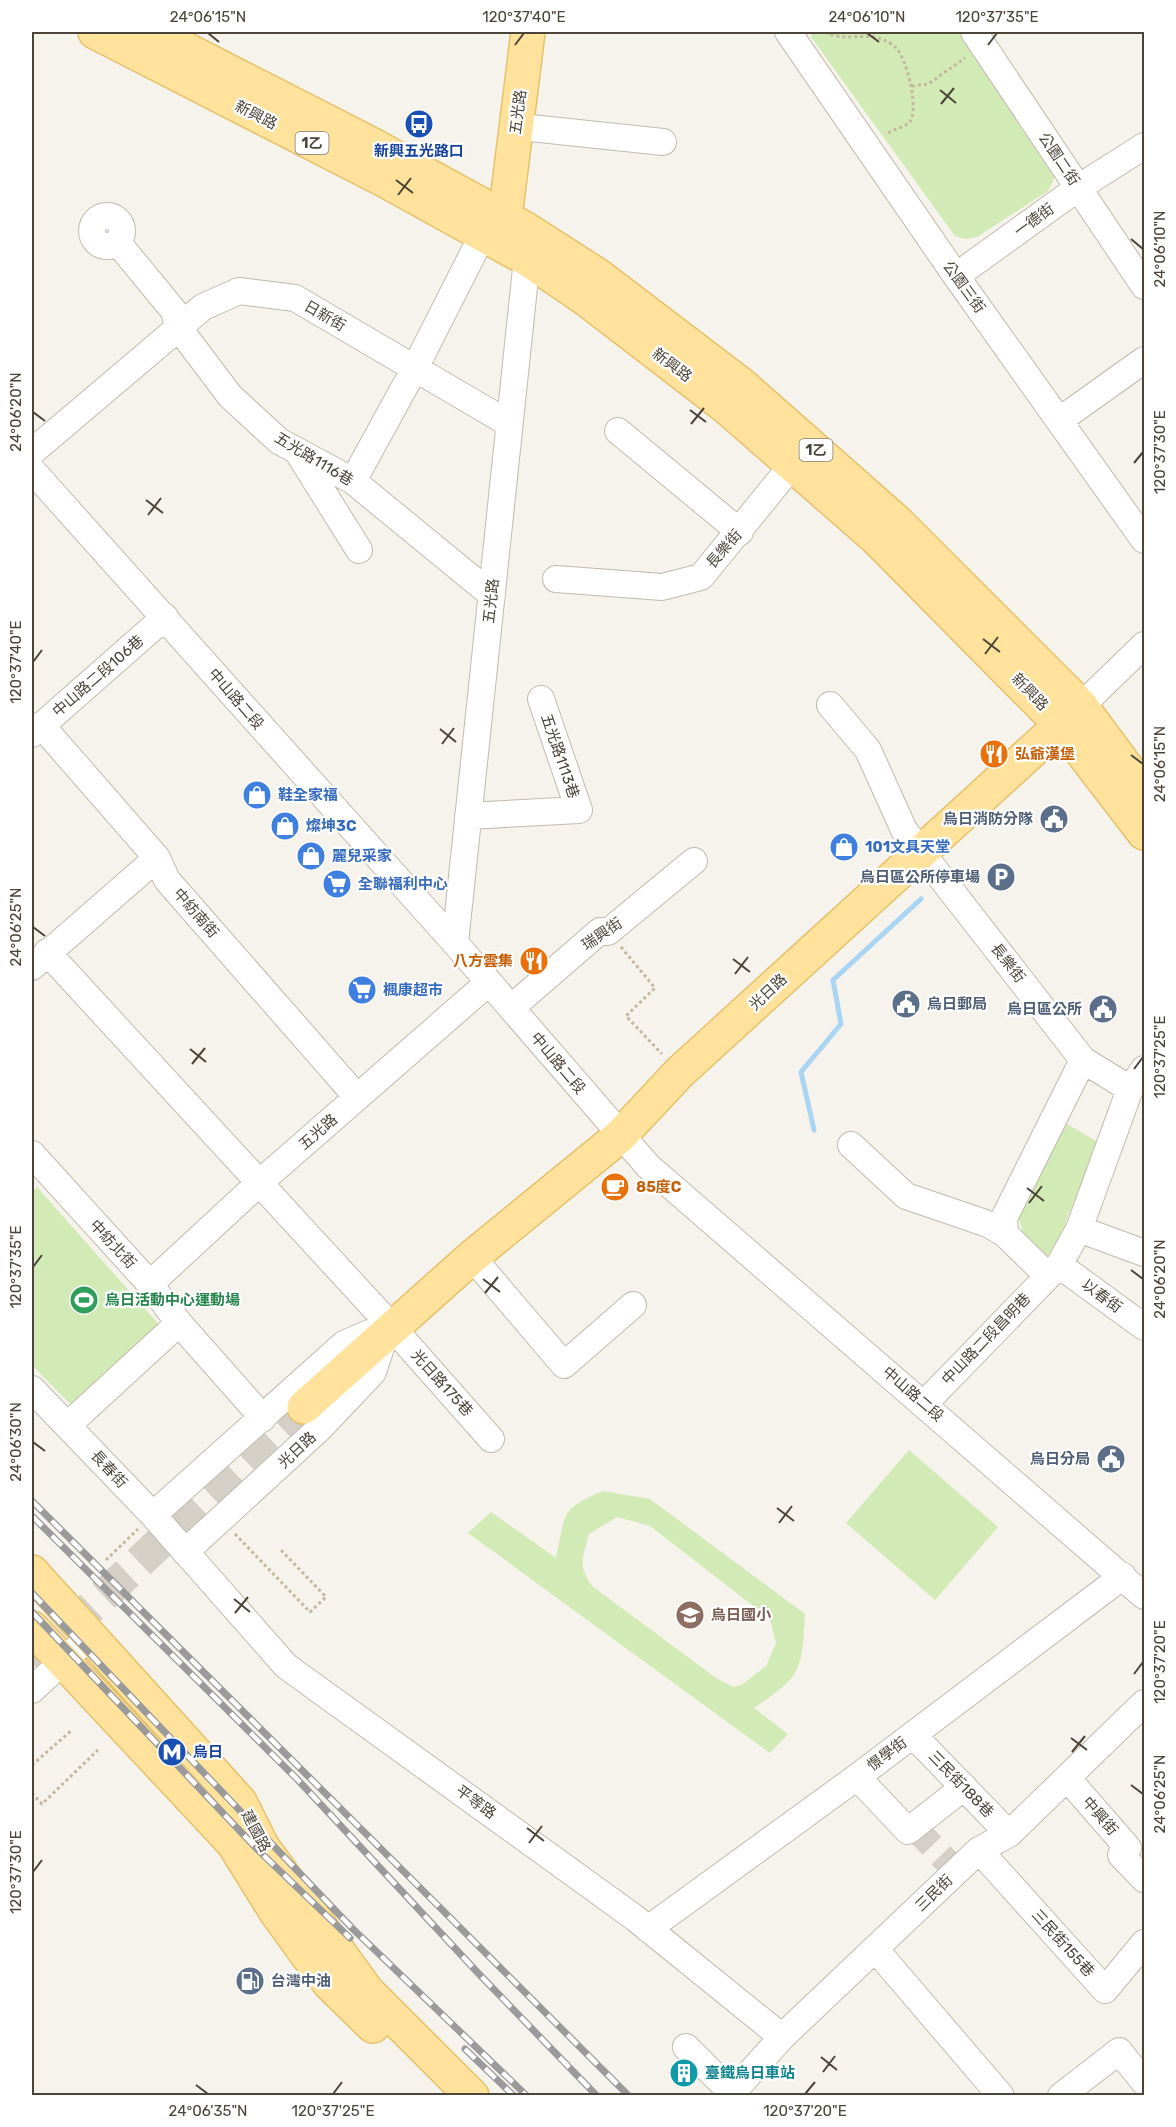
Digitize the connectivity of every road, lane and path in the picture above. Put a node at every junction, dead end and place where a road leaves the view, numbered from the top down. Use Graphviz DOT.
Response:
graph roads {
  1 [pos="95,32"];
  2 [pos="152,32"];
  3 [pos="788,32"];
  4 [pos="825,32"];
  5 [pos="529,33"];
  6 [pos="972,43"];
  7 [pos="912,86"];
  8 [pos="531,128"];
  9 [pos="888,133"];
  10 [pos="663,142"];
  11 [pos="1144,146"];
  12 [pos="1078,188"];
  13 [pos="510,235"];
  14 [pos="118,243"];
  15 [pos="956,276"];
  16 [pos="1144,286"];
  17 [pos="178,327"];
  18 [pos="1144,360"];
  19 [pos="415,368"];
  20 [pos="1060,420"];
  21 [pos="508,423"];
  22 [pos="618,431"];
  23 [pos="297,449"];
  24 [pos="32,453"];
  25 [pos="793,464"];
  26 [pos="32,470"];
  27 [pos="353,481"];
  28 [pos="740,531"];
  29 [pos="1144,540"];
  30 [pos="359,550"];
  31 [pos="556,579"];
  32 [pos="492,595"];
  33 [pos="165,617"];
  34 [pos="1144,645"];
  35 [pos="541,699"];
  36 [pos="830,705"];
  37 [pos="1071,715"];
  38 [pos="36,730"];
  39 [pos="1144,791"];
  40 [pos="468,816"];
  41 [pos="1144,833"];
  42 [pos="921,851"];
  43 [pos="157,858"];
  44 [pos="694,861"];
  45 [pos="608,932"];
  46 [pos="455,943"];
  47 [pos="39,960"];
  48 [pos="488,983"];
  49 [pos="511,1008"];
  50 [pos="1083,1060"];
  51 [pos="680,1072"];
  52 [pos="1137,1079"];
  53 [pos="357,1097"];
  54 [pos="620,1136"];
  55 [pos="851,1145"];
  56 [pos="32,1154"];
  57 [pos="258,1184"];
  58 [pos="1079,1229"];
  59 [pos="1005,1234"];
  60 [pos="1144,1252"];
  61 [pos="472,1257"];
  62 [pos="1053,1270"];
  63 [pos="150,1284"];
  64 [pos="633,1305"];
  65 [pos="179,1323"];
  66 [pos="1144,1327"];
  67 [pos="389,1330"];
  68 [pos="32,1389"];
  69 [pos="925,1403"];
  70 [pos="304,1407"];
  71 [pos="263,1418"];
  72 [pos="68,1425"];
  73 [pos="491,1439"];
  74 [pos="153,1515"];
  75 [pos="239,1538"];
  76 [pos="279,1548"];
  77 [pos="185,1552"];
  78 [pos="106,1560"];
  79 [pos="32,1572"];
  80 [pos="1123,1576"];
  81 [pos="1144,1596"];
  82 [pos="64,1607"];
  83 [pos="33,1633"];
  84 [pos="90,1636"];
  85 [pos="62,1661"];
  86 [pos="32,1690"];
  87 [pos="1144,1703"];
  88 [pos="72,1730"];
  89 [pos="913,1735"];
  90 [pos="98,1750"];
  91 [pos="32,1765"];
  92 [pos="857,1777"];
  93 [pos="1068,1779"];
  94 [pos="963,1787"];
  95 [pos="32,1793"];
  96 [pos="1009,1834"];
  97 [pos="979,1850"];
  98 [pos="1144,1880"];
  99 [pos="648,1929"];
  100 [pos="1144,1943"];
  101 [pos="876,1950"];
  102 [pos="782,2037"];
  103 [pos="686,2047"];
  104 [pos="1144,2082"];
  105 [pos="733,2094"];
  106 [pos="443,2096"];
  107 [pos="472,2096"];
  108 [pos="1001,2096"];
  109 [pos="1060,2096"];
  1 -- 13 [label="main road, 新興路 / 1乙"];
  2 -- 13 [label="main road, 新興路 / 1乙"];
  3 -- 15 [label="street, 公園三街"];
  4 -- 7 [label="path"];
  5 -- 8 [label="main road, 五光路"];
  5 -- 13 [label="main road, 五光路"];
  6 -- 7 [label="path"];
  6 -- 12 [label="street, 公園二街"];
  7 -- 9 [label="path"];
  8 -- 10 [label="street"];
  8 -- 13 [label="main road, 五光路"];
  11 -- 12 [label="street, 一德街"];
  12 -- 15 [label="street, 一德街"];
  12 -- 16 [label="street, 公園二街"];
  13 -- 19 [label="street"];
  13 -- 21 [label="street, 五光路"];
  13 -- 25 [label="main road, 新興路 / 1乙"];
  13 -- 37 [label="main road, 新興路 / 1乙"];
  14 -- 17 [label="street, 五光路1116巷"];
  15 -- 20 [label="street, 公園三街"];
  17 -- 19 [label="street, 日新街"];
  17 -- 23 [label="street, 五光路1116巷"];
  17 -- 24 [label="street, 日新街"];
  18 -- 20 [label="street"];
  19 -- 21 [label="street, 日新街"];
  19 -- 27 [label="street"];
  20 -- 29 [label="street, 公園三街"];
  21 -- 32 [label="street, 五光路"];
  22 -- 28 [label="street"];
  23 -- 27 [label="street, 五光路1116巷"];
  23 -- 30 [label="street"];
  25 -- 28 [label="street, 長樂街"];
  25 -- 37 [label="main road, 新興路 / 1乙"];
  26 -- 33 [label="street, 中山路二段"];
  27 -- 32 [label="street, 五光路1116巷"];
  28 -- 31 [label="street, 長樂街"];
  32 -- 40 [label="street, 五光路"];
  33 -- 38 [label="street, 中山路二段106巷"];
  33 -- 46 [label="street, 中山路二段"];
  34 -- 37 [label="street, 光日路"];
  35 -- 40 [label="street, 五光路1113巷"];
  36 -- 42 [label="street, 長樂街"];
  37 -- 39 [label="main road, 新興路 / 1乙"];
  37 -- 41 [label="main road, 新興路 / 1乙"];
  37 -- 42 [label="main road, 光日路"];
  38 -- 43 [label="street, 中紡南街"];
  40 -- 46 [label="street, 五光路"];
  42 -- 50 [label="street, 長樂街"];
  42 -- 51 [label="main road, 光日路"];
  43 -- 47 [label="street"];
  43 -- 53 [label="street, 中紡南街"];
  44 -- 45 [label="street, 瑞興街"];
  45 -- 49 [label="street, 瑞興街"];
  45 -- 51 [label="path"];
  46 -- 48 [label="street, 中山路二段"];
  47 -- 57 [label="street, 光日路175巷"];
  48 -- 49 [label="street, 中山路二段"];
  48 -- 53 [label="street, 五光路"];
  49 -- 54 [label="street, 中山路二段"];
  50 -- 52 [label="street, 長樂街"];
  50 -- 59 [label="street"];
  51 -- 54 [label="main road, 光日路"];
  52 -- 58 [label="street, 中山路二段昌明巷"];
  53 -- 57 [label="street, 五光路"];
  54 -- 61 [label="main road, 光日路"];
  54 -- 69 [label="street, 中山路二段"];
  55 -- 59 [label="street"];
  56 -- 63 [label="street, 中紡北街"];
  57 -- 63 [label="street, 五光路"];
  57 -- 67 [label="street, 光日路175巷"];
  58 -- 60 [label="street"];
  58 -- 62 [label="street, 中山路二段昌明巷"];
  59 -- 62 [label="street"];
  61 -- 64 [label="street"];
  61 -- 67 [label="main road, 光日路"];
  62 -- 66 [label="street, 以春街"];
  62 -- 69 [label="street, 中山路二段昌明巷"];
  63 -- 65 [label="street, 中紡北街"];
  65 -- 71 [label="street, 中紡北街"];
  65 -- 72 [label="street"];
  67 -- 70 [label="main road, 光日路"];
  67 -- 71 [label="street, 光日路"];
  67 -- 73 [label="street, 光日路175巷"];
  67 -- 77 [label="street, 光日路"];
  68 -- 72 [label="street, 長春街"];
  69 -- 80 [label="street, 中山路二段"];
  71 -- 74 [label="street, 光日路"];
  72 -- 74 [label="street, 長春街"];
  74 -- 77 [label="street, 長春街"];
  74 -- 78 [label="path"];
  75 -- 76 [label="path"];
  77 -- 99 [label="street, 平等路"];
  79 -- 82 [label="main road, 建國路"];
  80 -- 81 [label="street, 中山路二段"];
  80 -- 89 [label="street, 憬學街"];
  82 -- 83 [label="street"];
  82 -- 84 [label="main road, 建國路"];
  83 -- 85 [label="main road, 建國路"];
  84 -- 85 [label="street"];
  84 -- 107 [label="main road, 建國路"];
  85 -- 86 [label="street"];
  85 -- 106 [label="main road, 建國路"];
  87 -- 93 [label="street, 三民街"];
  88 -- 91 [label="path"];
  89 -- 92 [label="street, 憬學街"];
  89 -- 94 [label="street, 三民街188巷"];
  90 -- 95 [label="path"];
  92 -- 94 [label="street"];
  92 -- 99 [label="street, 憬學街"];
  93 -- 96 [label="street, 三民街"];
  93 -- 98 [label="street, 中興街"];
  94 -- 96 [label="street, 三民街188巷"];
  96 -- 97 [label="street, 三民街"];
  97 -- 100 [label="street, 三民街155巷"];
  97 -- 101 [label="street, 三民街"];
  99 -- 102 [label="street, 平等路"];
  101 -- 102 [label="street, 三民街"];
  101 -- 108 [label="street"];
  102 -- 105 [label="street, 三民街"];
  103 -- 105 [label="street"];
  104 -- 109 [label="street"];
}
